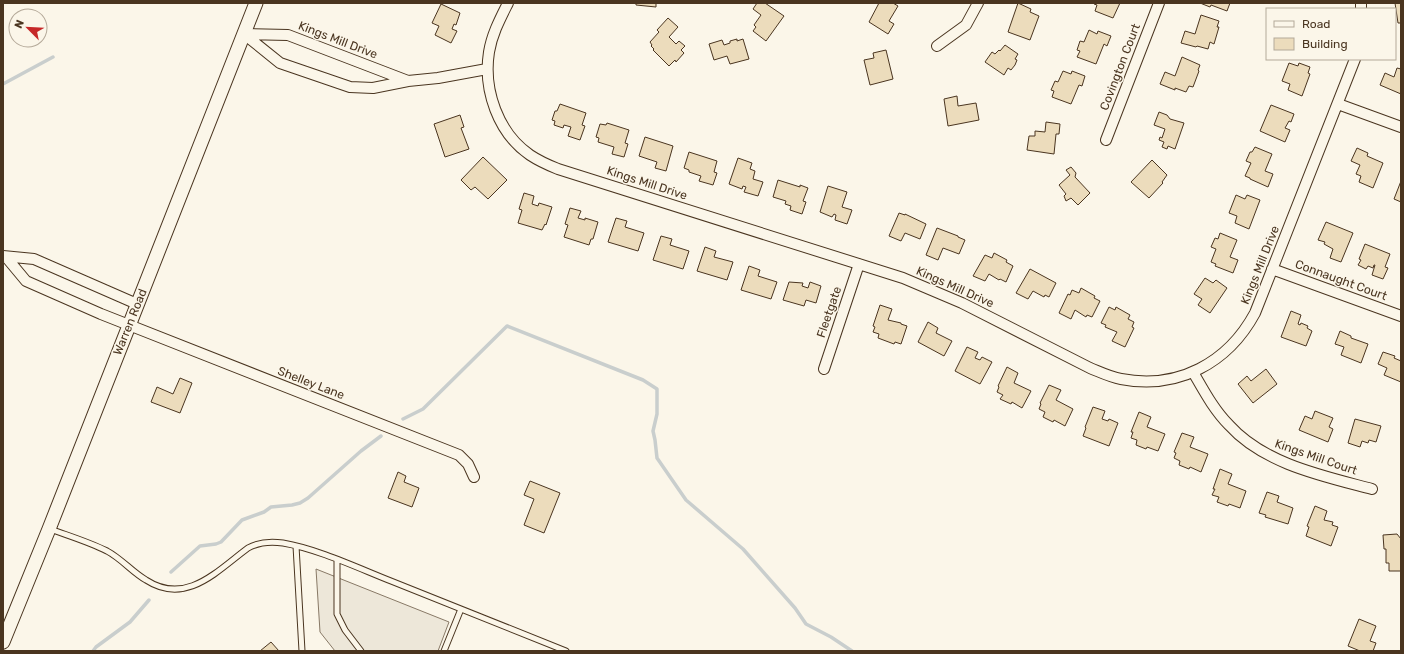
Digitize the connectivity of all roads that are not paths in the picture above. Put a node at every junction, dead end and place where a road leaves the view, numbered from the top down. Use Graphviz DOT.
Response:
graph roads {
  1 [pos="256,3"];
  2 [pos="508,3"];
  3 [pos="978,3"];
  4 [pos="1159,3"];
  5 [pos="244,34"];
  6 [pos="937,46"];
  7 [pos="1355,60"];
  8 [pos="487,69"];
  9 [pos="408,81"];
  10 [pos="1338,104"];
  11 [pos="1401,127"];
  12 [pos="1106,140"];
  13 [pos="5,257"];
  14 [pos="859,264"];
  15 [pos="1272,269"];
  16 [pos="137,304"];
  17 [pos="1401,316"];
  18 [pos="128,325"];
  19 [pos="824,369"];
  20 [pos="1193,372"];
  21 [pos="474,477"];
  22 [pos="1372,489"];
  23 [pos="49,529"];
  24 [pos="296,546"];
  25 [pos="338,560"];
  26 [pos="461,609"];
  27 [pos="4,638"];
  28 [pos="302,651"];
  29 [pos="361,651"];
  30 [pos="444,651"];
  31 [pos="566,651"];
  1 -- 5 [label="street, Warren Road"];
  2 -- 8 [label="street"];
  3 -- 6 [label="street"];
  4 -- 12 [label="street, Covington Court"];
  5 -- 9 [label="street, Kings Mill Drive"];
  5 -- 9 [label="street, Kings Mill Drive"];
  5 -- 16 [label="street, Warren Road"];
  7 -- 10 [label="street, Kings Mill Drive"];
  8 -- 9 [label="street, Kings Mill Drive"];
  8 -- 14 [label="street, Kings Mill Drive"];
  10 -- 11 [label="street"];
  10 -- 15 [label="street, Kings Mill Drive"];
  13 -- 16 [label="street"];
  13 -- 18 [label="street, Shelley Lane"];
  14 -- 19 [label="street, Fleetgate"];
  14 -- 20 [label="street, Kings Mill Drive"];
  15 -- 17 [label="street, Connaught Court"];
  15 -- 20 [label="street, Kings Mill Drive"];
  16 -- 18 [label="street, Warren Road"];
  18 -- 21 [label="street, Shelley Lane"];
  18 -- 23 [label="street, Warren Road"];
  20 -- 22 [label="street, Kings Mill Court"];
  23 -- 24 [label="lane"];
  23 -- 27 [label="street, Warren Road"];
  24 -- 25 [label="lane"];
  24 -- 28 [label="lane"];
  25 -- 26 [label="lane"];
  25 -- 29 [label="lane"];
  26 -- 30 [label="lane"];
  26 -- 31 [label="lane"];
}
